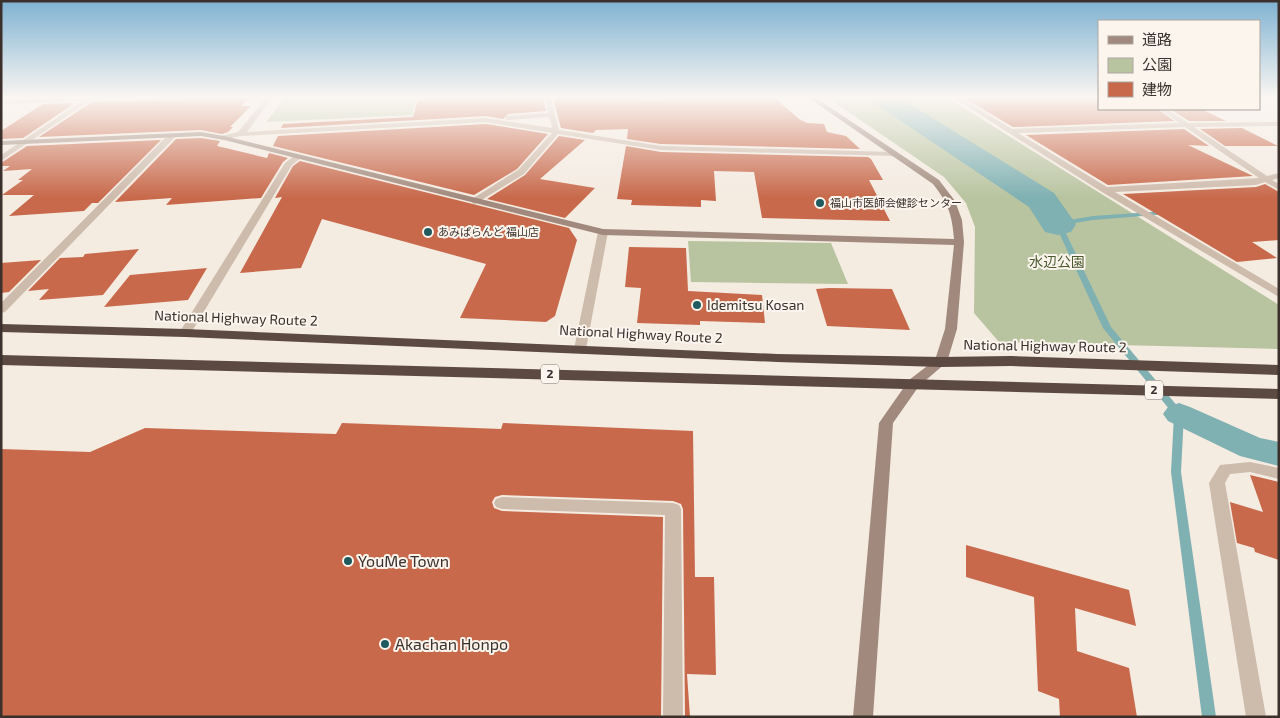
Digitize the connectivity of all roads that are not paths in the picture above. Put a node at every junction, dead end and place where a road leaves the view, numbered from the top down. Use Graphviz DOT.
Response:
graph roads {
  1 [pos="1012,131"];
  2 [pos="41,132"];
  3 [pos="243,132"];
  4 [pos="285,132"];
  5 [pos="556,132"];
  6 [pos="862,132"];
  7 [pos="1197,132"];
  8 [pos="241,134"];
  9 [pos="174,135"];
  10 [pos="224,138"];
  11 [pos="26,142"];
  12 [pos="1,143"];
  13 [pos="895,154"];
  14 [pos="297,158"];
  15 [pos="1,159"];
  16 [pos="1279,175"];
  17 [pos="1266,180"];
  18 [pos="1279,188"];
  19 [pos="1104,190"];
  20 [pos="475,201"];
  21 [pos="603,232"];
  22 [pos="959,242"];
  23 [pos="1279,294"];
  24 [pos="1,310"];
  25 [pos="1,328"];
  26 [pos="184,333"];
  27 [pos="580,349"];
  28 [pos="1,360"];
  29 [pos="941,362"];
  30 [pos="1279,370"];
  31 [pos="914,383"];
  32 [pos="1279,394"];
  33 [pos="1279,474"];
  34 [pos="502,503"];
  35 [pos="673,717"];
  36 [pos="863,717"];
  37 [pos="1256,717"];
  1 -- 19 [label="street"];
  2 -- 11 [label="street"];
  3 -- 8 [label="street"];
  4 -- 8 [label="street"];
  5 -- 13 [label="street"];
  5 -- 20 [label="street"];
  6 -- 13 [label="street"];
  7 -- 17 [label="street"];
  8 -- 10 [label="street"];
  9 -- 10 [label="street"];
  9 -- 11 [label="street"];
  9 -- 24 [label="street"];
  10 -- 14 [label="street"];
  11 -- 12 [label="street"];
  11 -- 15 [label="street"];
  13 -- 22 [label="street"];
  14 -- 20 [label="street"];
  14 -- 26 [label="street"];
  16 -- 17 [label="street"];
  17 -- 18 [label="street"];
  17 -- 19 [label="street"];
  19 -- 23 [label="street"];
  20 -- 21 [label="street"];
  21 -- 22 [label="street"];
  21 -- 27 [label="street"];
  22 -- 29 [label="street"];
  25 -- 26 [label="highway, National Highway Route 2 / 2"];
  26 -- 27 [label="highway, National Highway Route 2 / 2"];
  27 -- 29 [label="highway, National Highway Route 2 / 2"];
  28 -- 31 [label="highway, 2"];
  29 -- 30 [label="highway, National Highway Route 2 / 2"];
  29 -- 31 [label="street"];
  31 -- 32 [label="highway, 2"];
  31 -- 36 [label="street"];
  33 -- 37 [label="street"];
  34 -- 35 [label="street"];
}
